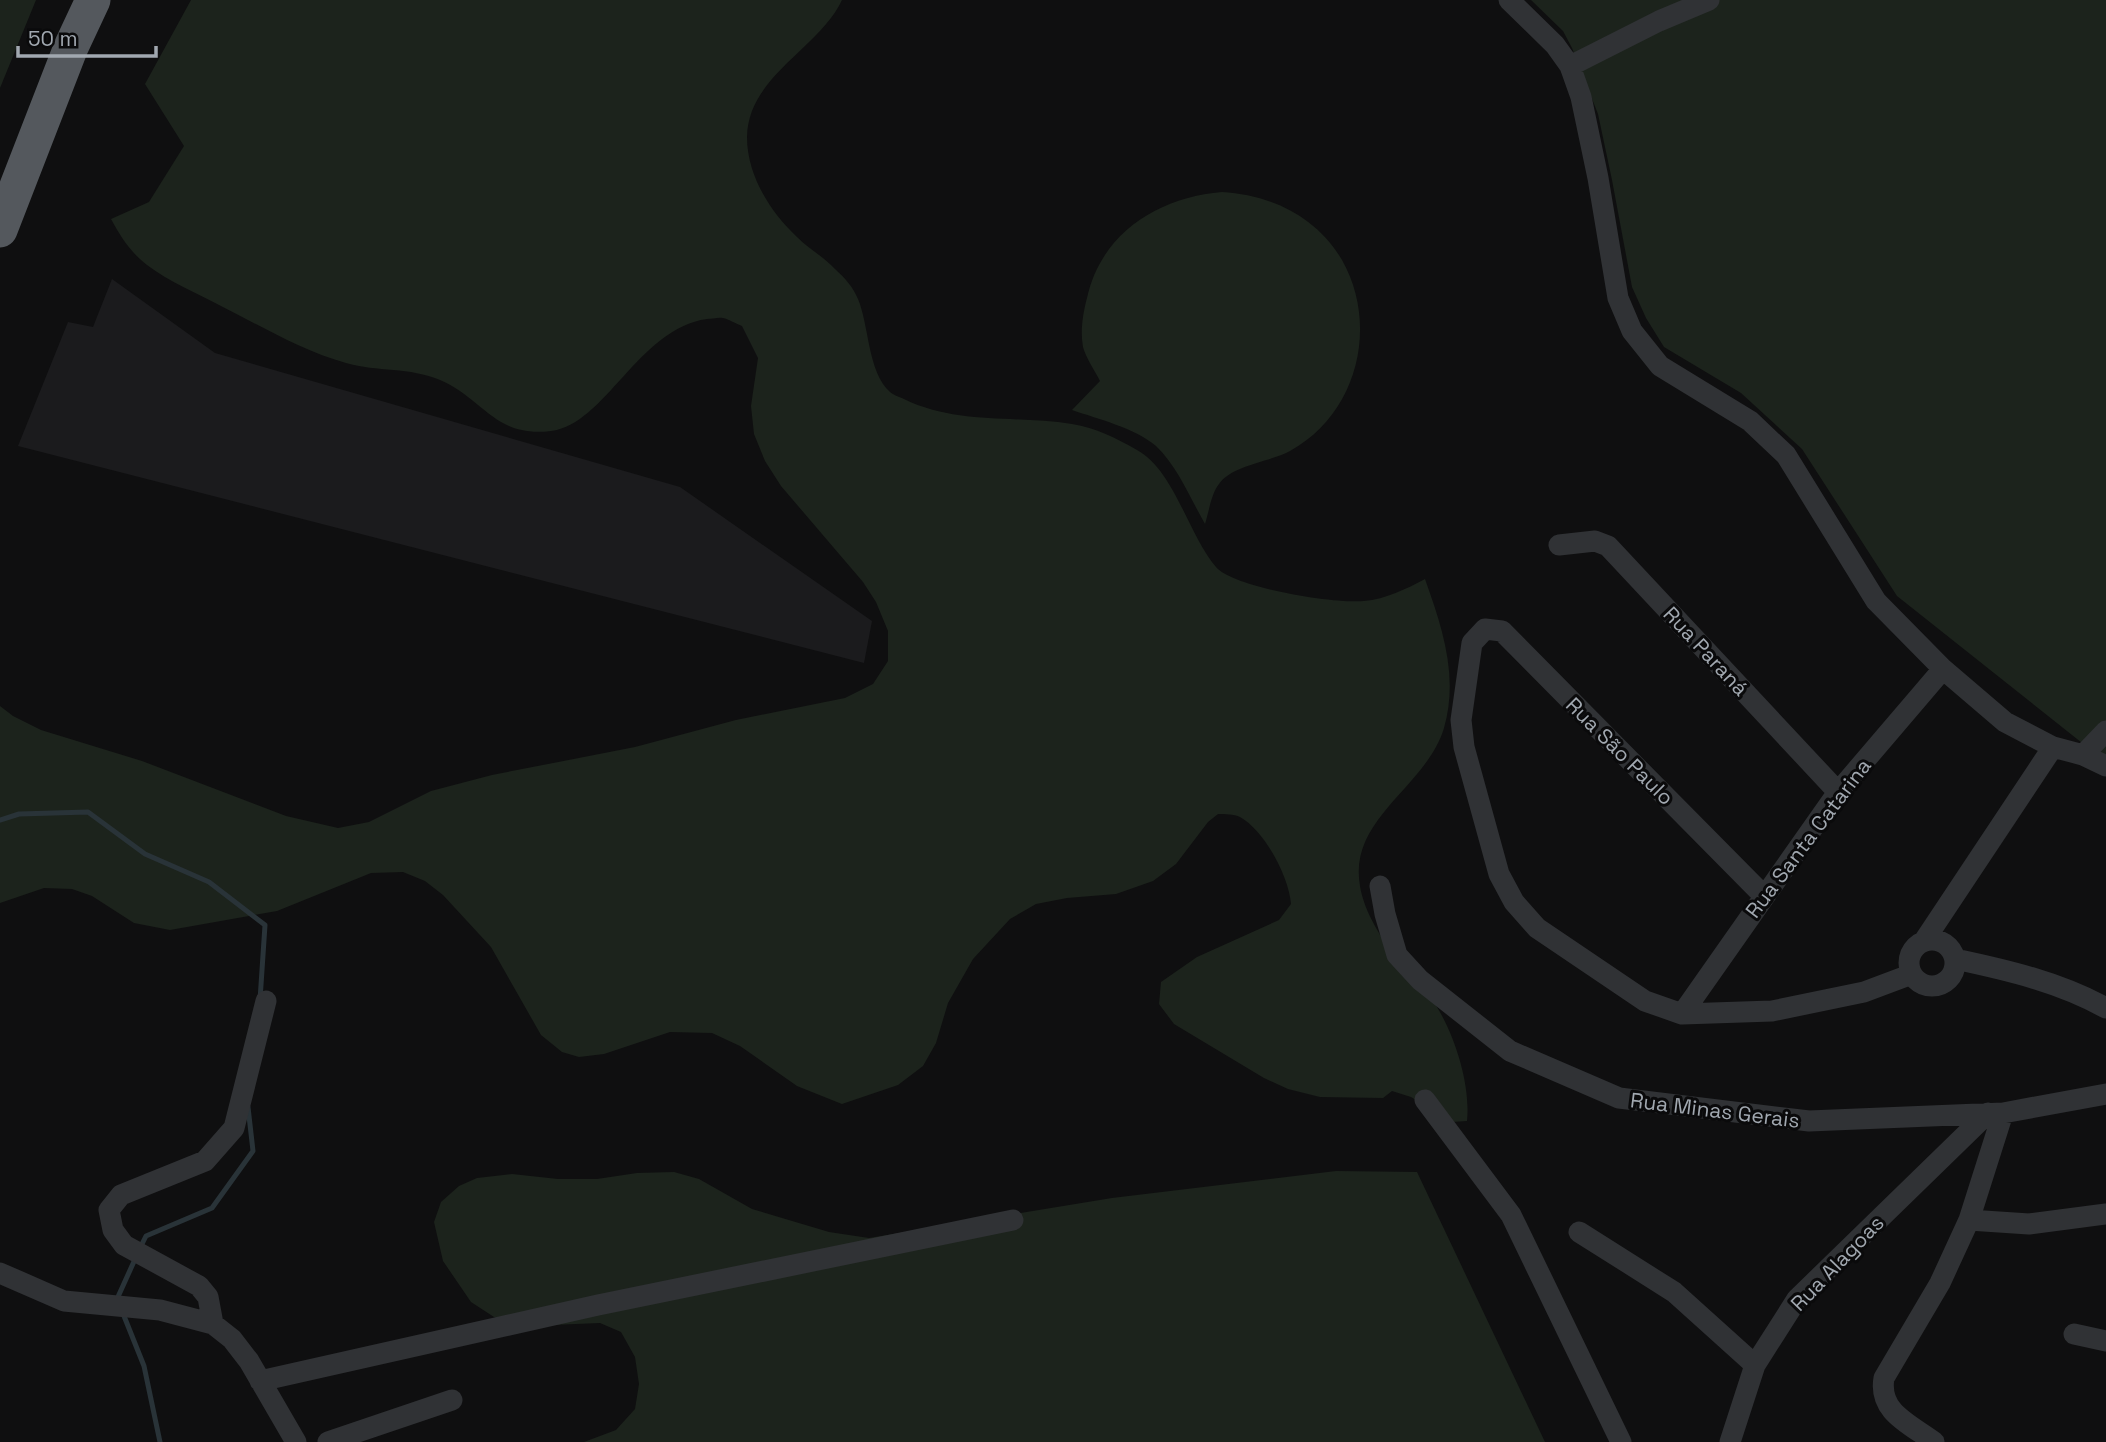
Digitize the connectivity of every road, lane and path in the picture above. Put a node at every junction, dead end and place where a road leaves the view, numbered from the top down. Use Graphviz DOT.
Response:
graph roads {
  1 [pos="93,0"];
  2 [pos="1509,0"];
  3 [pos="1709,0"];
  4 [pos="1570,66"];
  5 [pos="0,230"];
  6 [pos="1559,545"];
  7 [pos="1943,669"];
  8 [pos="2106,731"];
  9 [pos="2053,747"];
  10 [pos="2083,755"];
  11 [pos="2106,766"];
  12 [pos="1838,792"];
  13 [pos="1380,886"];
  14 [pos="1764,896"];
  15 [pos="1924,941"];
  16 [pos="1955,959"];
  17 [pos="1912,974"];
  18 [pos="266,1001"];
  19 [pos="2106,1008"];
  20 [pos="1682,1014"];
  21 [pos="2106,1094"];
  22 [pos="1425,1100"];
  23 [pos="1995,1113"];
  24 [pos="2106,1214"];
  25 [pos="1013,1220"];
  26 [pos="1969,1220"];
  27 [pos="1579,1232"];
  28 [pos="0,1273"];
  29 [pos="213,1324"];
  30 [pos="2074,1334"];
  31 [pos="2106,1341"];
  32 [pos="1755,1365"];
  33 [pos="260,1381"];
  34 [pos="452,1400"];
  35 [pos="296,1442"];
  36 [pos="328,1442"];
  37 [pos="1621,1442"];
  38 [pos="1730,1442"];
  39 [pos="1934,1442"];
  1 -- 5 [label="highway"];
  2 -- 4 [label="street"];
  3 -- 4 [label="street"];
  4 -- 7 [label="street"];
  6 -- 12 [label="street, Rua Paraná"];
  7 -- 9 [label="street"];
  7 -- 12 [label="street, Rua Santa Catarina"];
  8 -- 10 [label="street"];
  9 -- 10 [label="street"];
  9 -- 15 [label="street"];
  10 -- 11 [label="street"];
  12 -- 14 [label="street, Rua Santa Catarina"];
  13 -- 23 [label="street, Rua Minas Gerais"];
  14 -- 20 [label="street, Rua Santa Catarina"];
  14 -- 20 [label="street, Rua São Paulo"];
  15 -- 16 [label="street"];
  15 -- 17 [label="street"];
  16 -- 17 [label="street"];
  16 -- 19 [label="street"];
  17 -- 20 [label="street"];
  18 -- 29 [label="street"];
  21 -- 23 [label="street, Rua Minas Gerais"];
  22 -- 37 [label="street"];
  23 -- 26 [label="street"];
  23 -- 32 [label="street, Rua Alagoas"];
  24 -- 26 [label="street"];
  25 -- 33 [label="street"];
  26 -- 39 [label="street"];
  27 -- 32 [label="street"];
  28 -- 29 [label="street"];
  29 -- 33 [label="street"];
  30 -- 31 [label="street"];
  32 -- 38 [label="street, Rua Alagoas"];
  33 -- 35 [label="street"];
  34 -- 36 [label="street"];
}
